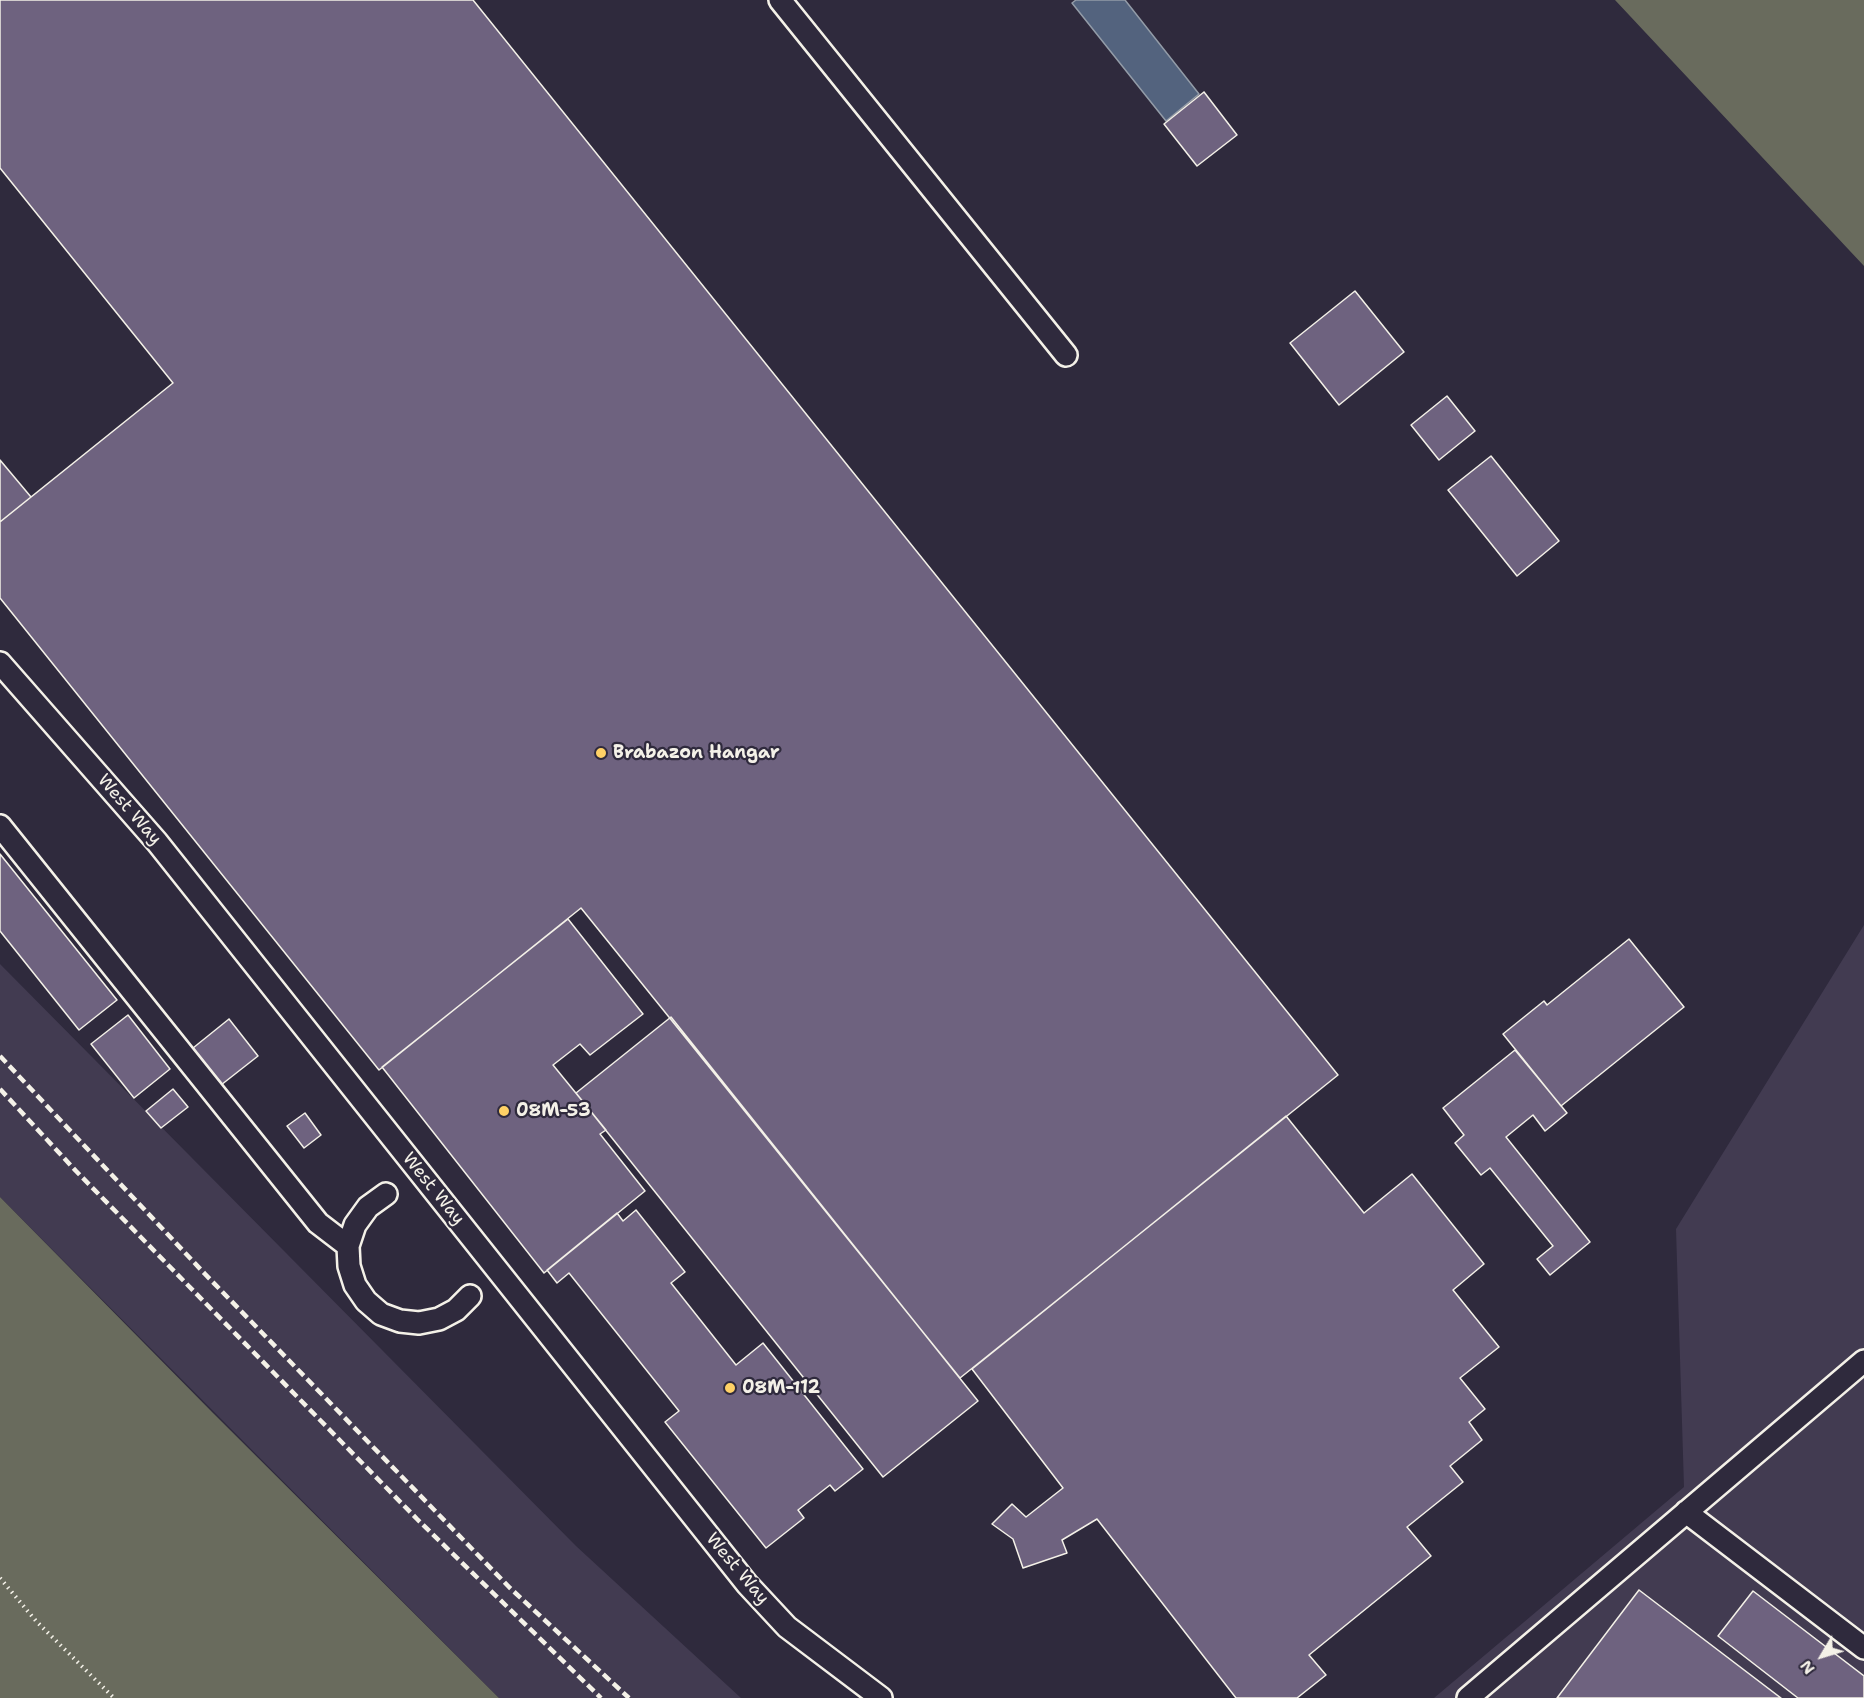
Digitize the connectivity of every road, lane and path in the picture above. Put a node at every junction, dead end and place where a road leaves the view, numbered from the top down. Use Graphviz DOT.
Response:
graph roads {
  1 [pos="780,0"];
  2 [pos="1066,355"];
  3 [pos="0,663"];
  4 [pos="0,826"];
  5 [pos="386,1194"];
  6 [pos="348,1246"];
  7 [pos="470,1296"];
  8 [pos="1864,1361"];
  9 [pos="1686,1512"];
  10 [pos="0,1578"];
  11 [pos="1864,1648"];
  12 [pos="114,1698"];
  13 [pos="881,1698"];
  14 [pos="1468,1698"];
  1 -- 2 [label="lane"];
  3 -- 13 [label="lane, West Way"];
  4 -- 6 [label="lane"];
  5 -- 6 [label="lane"];
  6 -- 7 [label="lane"];
  8 -- 9 [label="lane"];
  9 -- 11 [label="lane"];
  9 -- 14 [label="lane"];
  10 -- 12 [label="path"];
}
